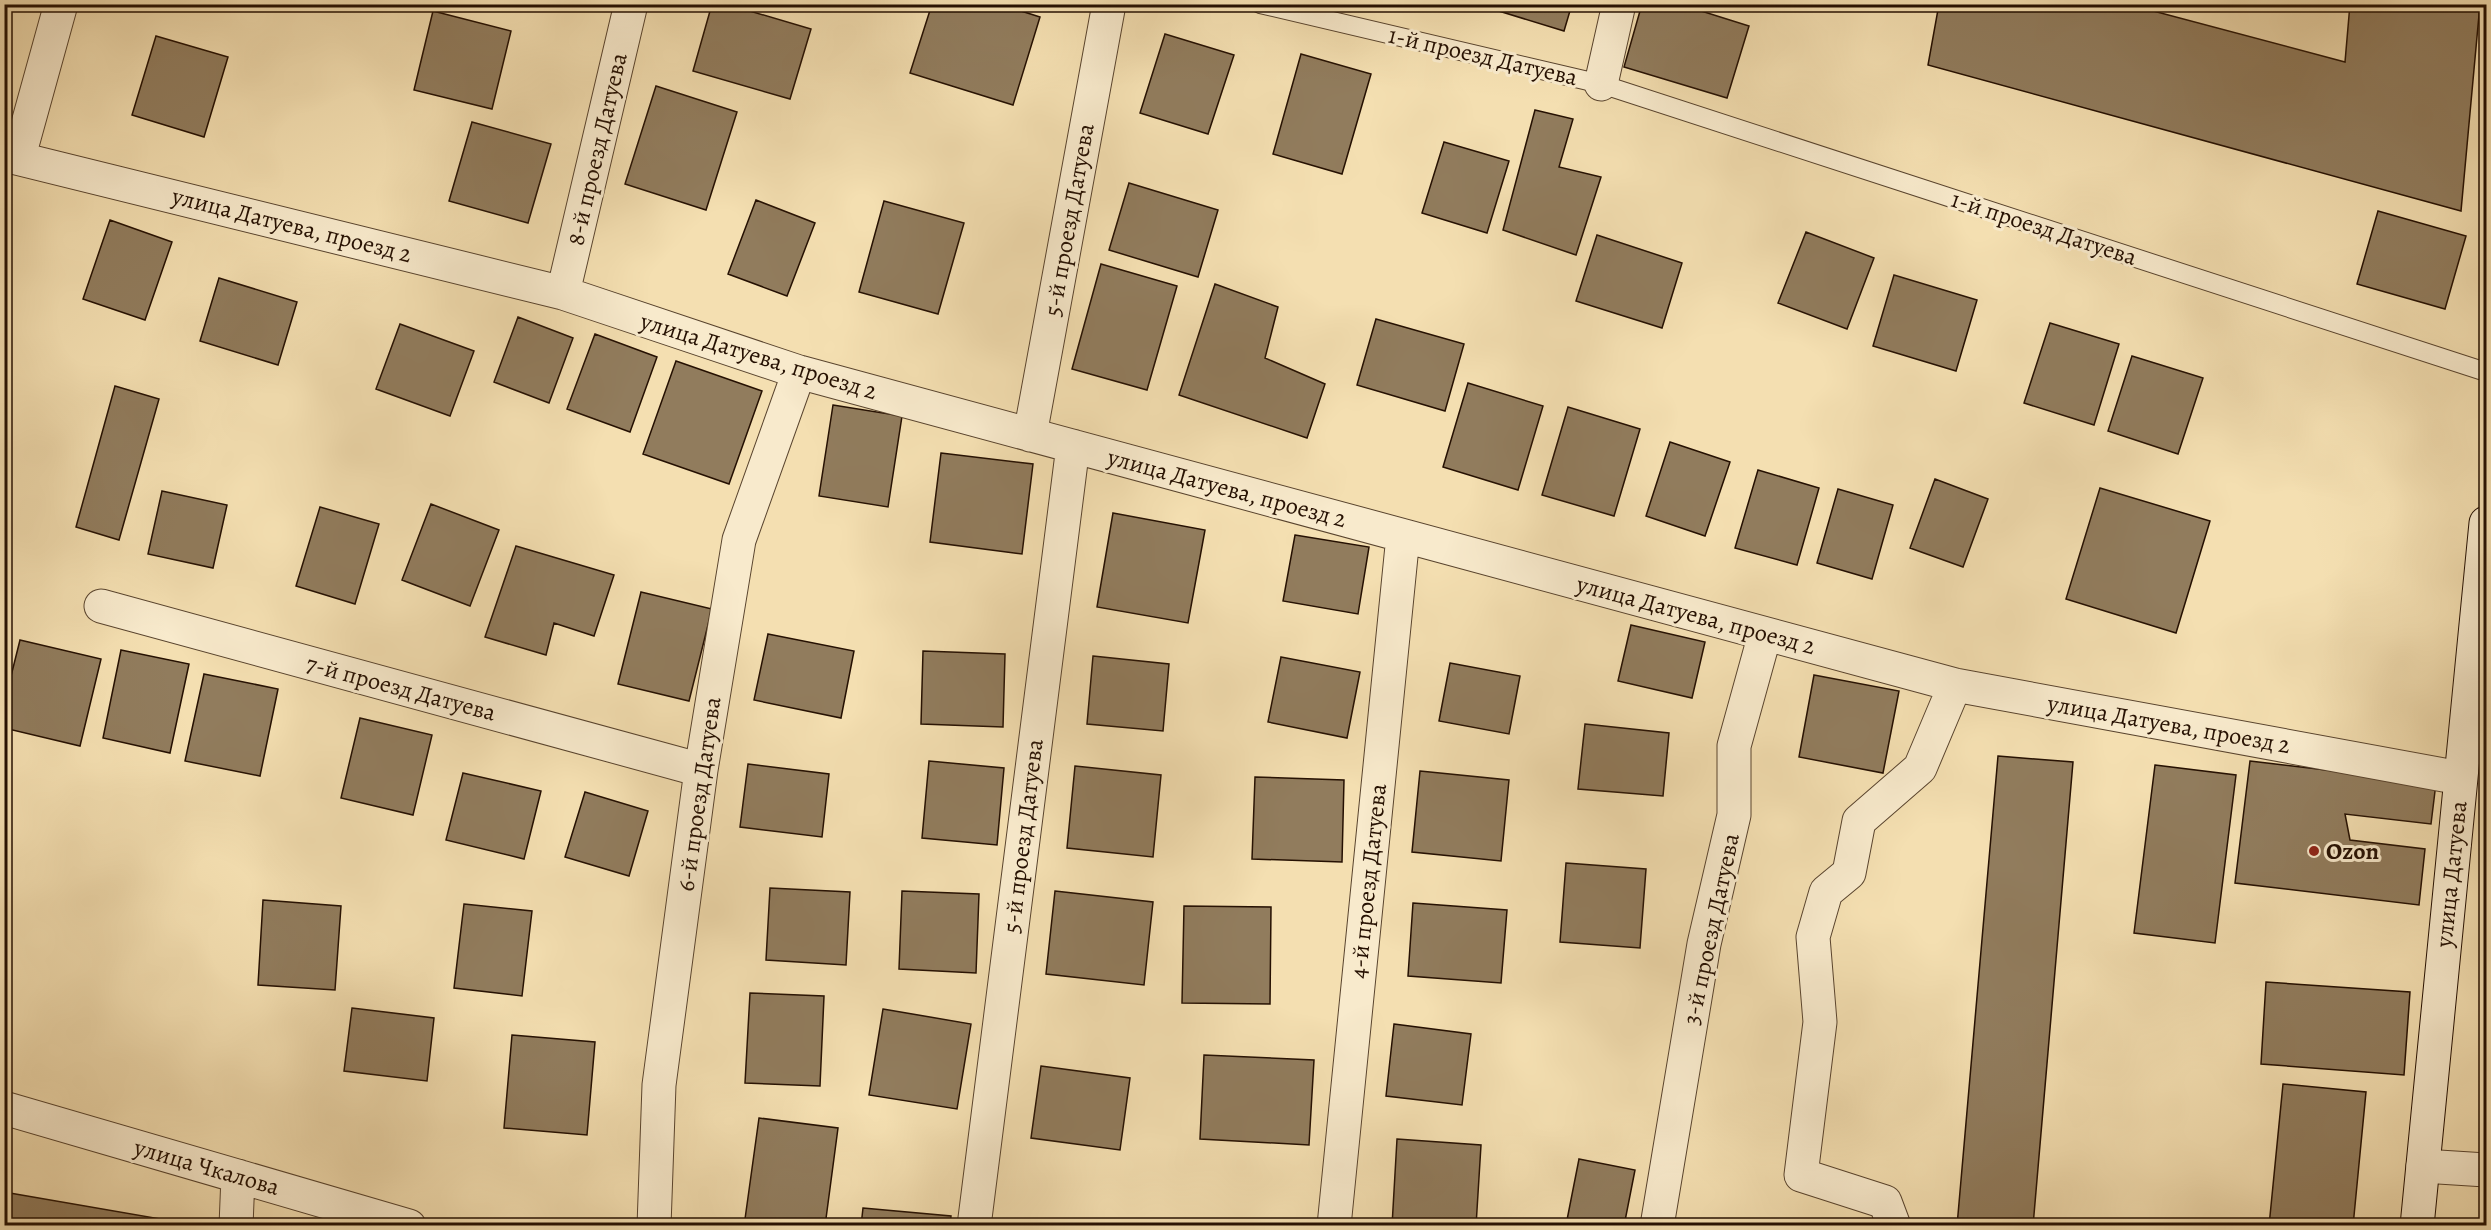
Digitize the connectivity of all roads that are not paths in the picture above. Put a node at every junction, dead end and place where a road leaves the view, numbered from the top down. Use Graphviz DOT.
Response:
graph roads {
  1 [pos="61,4"];
  2 [pos="631,4"];
  3 [pos="1109,4"];
  4 [pos="1260,4"];
  5 [pos="1619,4"];
  6 [pos="1601,84"];
  7 [pos="12,155"];
  8 [pos="563,293"];
  9 [pos="799,372"];
  10 [pos="2487,372"];
  11 [pos="1030,435"];
  12 [pos="1073,446"];
  13 [pos="2487,523"];
  14 [pos="1403,536"];
  15 [pos="100,606"];
  16 [pos="1765,634"];
  17 [pos="1955,684"];
  18 [pos="701,770"];
  19 [pos="2460,778"];
  20 [pos="4,1108"];
  21 [pos="2423,1166"];
  22 [pos="2487,1170"];
  23 [pos="238,1176"];
  24 [pos="236,1226"];
  25 [pos="409,1226"];
  26 [pos="654,1226"];
  27 [pos="974,1226"];
  28 [pos="1334,1226"];
  29 [pos="1657,1226"];
  30 [pos="1894,1226"];
  31 [pos="2417,1226"];
  1 -- 7 [label="street"];
  2 -- 8 [label="street, 8-й проезд Датуева"];
  3 -- 11 [label="street, 5-й проезд Датуева"];
  4 -- 6 [label="lane, 1-й проезд Датуева"];
  5 -- 6 [label="street, 1-й проезд Датуева"];
  6 -- 10 [label="lane, 1-й проезд Датуева"];
  7 -- 8 [label="street, улица Датуева, проезд 2"];
  8 -- 9 [label="street, улица Датуева, проезд 2"];
  9 -- 11 [label="street, улица Датуева, проезд 2"];
  9 -- 18 [label="street, 6-й проезд Датуева"];
  11 -- 12 [label="street, улица Датуева, проезд 2"];
  12 -- 14 [label="street, улица Датуева, проезд 2"];
  12 -- 27 [label="street, 5-й проезд Датуева"];
  13 -- 19 [label="street, улица Датуева"];
  14 -- 16 [label="street, улица Датуева, проезд 2"];
  14 -- 28 [label="street, 4-й проезд Датуева"];
  15 -- 18 [label="street, 7-й проезд Датуева"];
  16 -- 17 [label="street, улица Датуева, проезд 2"];
  16 -- 29 [label="street, 3-й проезд Датуева"];
  17 -- 19 [label="street, улица Датуева, проезд 2"];
  17 -- 30 [label="street"];
  18 -- 26 [label="street, 6-й проезд Датуева"];
  19 -- 21 [label="street, улица Датуева"];
  20 -- 23 [label="street, улица Чкалова"];
  21 -- 22 [label="street"];
  21 -- 31 [label="street, улица Датуева"];
  23 -- 24 [label="street"];
  23 -- 25 [label="street, улица Чкалова"];
}
